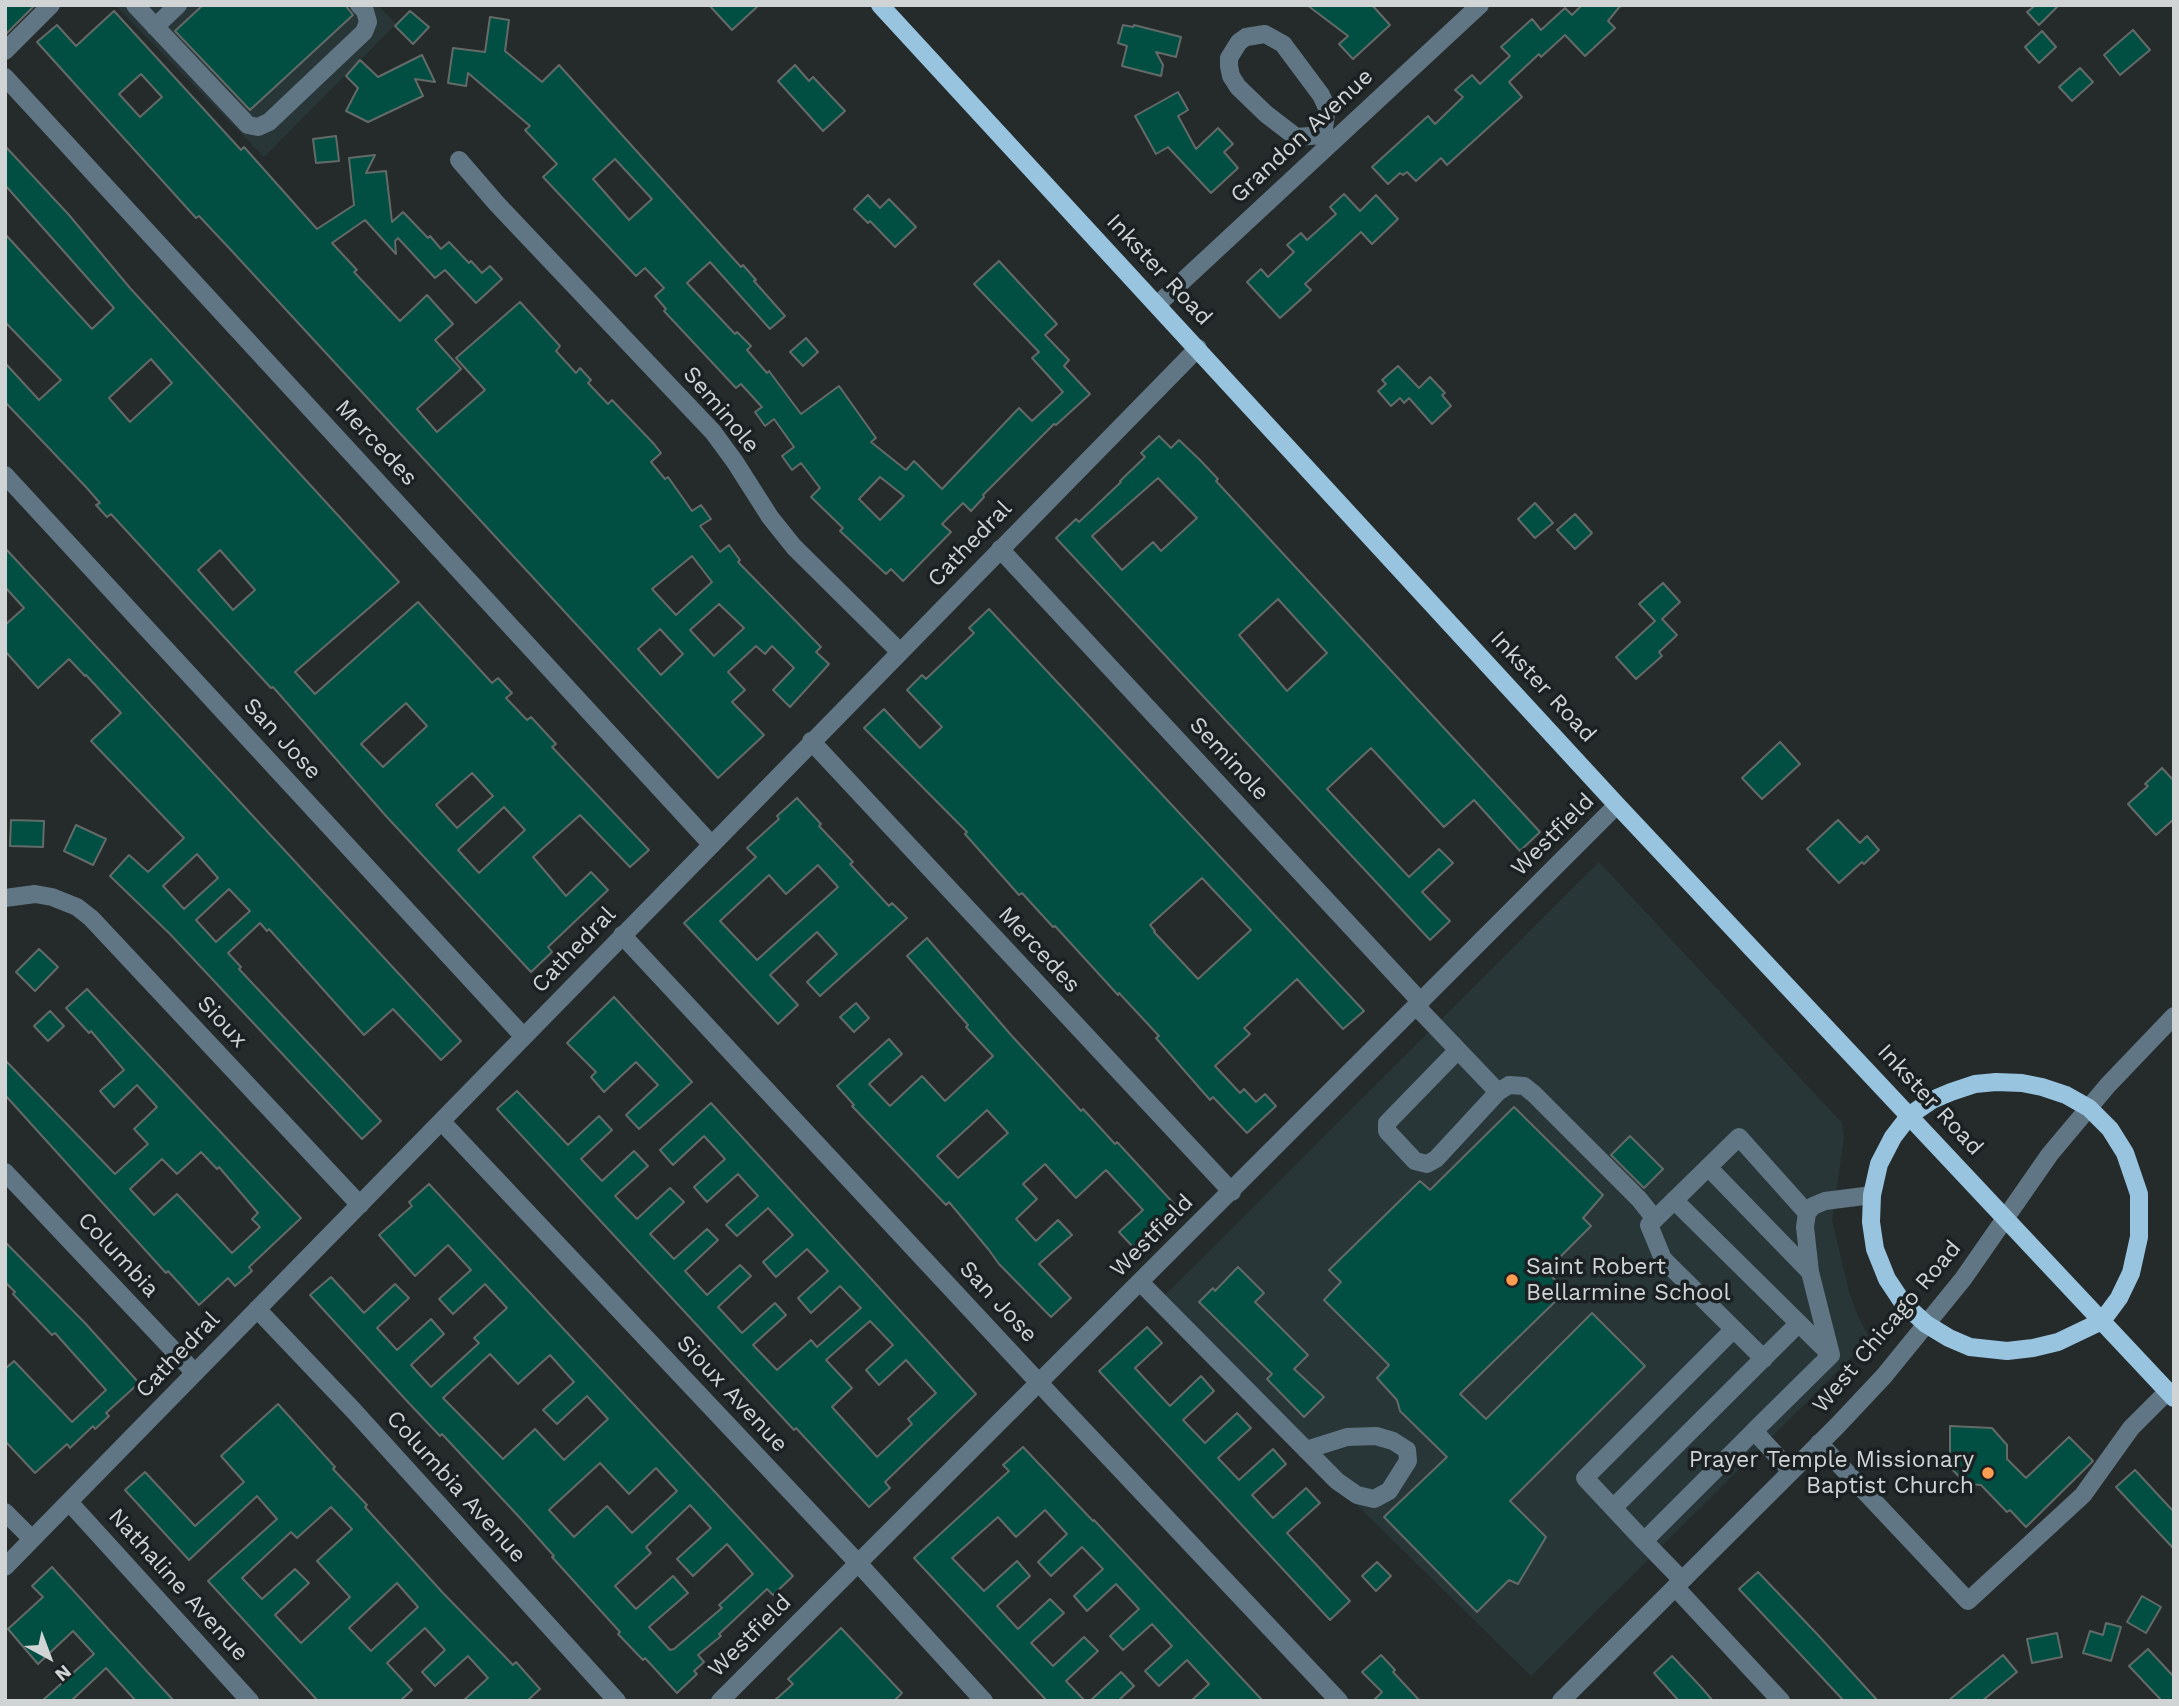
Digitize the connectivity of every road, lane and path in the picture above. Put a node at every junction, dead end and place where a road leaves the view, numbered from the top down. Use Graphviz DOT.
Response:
graph roads {
  1 [pos="51,5"];
  2 [pos="135,5"];
  3 [pos="178,5"];
  4 [pos="359,5"];
  5 [pos="880,5"];
  6 [pos="1479,5"];
  7 [pos="155,27"];
  8 [pos="5,51"];
  9 [pos="5,77"];
  10 [pos="1327,139"];
  11 [pos="459,160"];
  12 [pos="1158,304"];
  13 [pos="1198,348"];
  14 [pos="5,475"];
  15 [pos="1000,549"];
  16 [pos="900,652"];
  17 [pos="811,741"];
  18 [pos="1617,804"];
  19 [pos="711,844"];
  20 [pos="5,898"];
  21 [pos="622,935"];
  22 [pos="1419,1004"];
  23 [pos="2174,1016"];
  24 [pos="523,1036"];
  25 [pos="1458,1050"];
  26 [pos="1498,1092"];
  27 [pos="2089,1108"];
  28 [pos="1910,1115"];
  29 [pos="442,1122"];
  30 [pos="1708,1167"];
  31 [pos="5,1172"];
  32 [pos="1232,1192"];
  33 [pos="1871,1195"];
  34 [pos="1674,1200"];
  35 [pos="360,1205"];
  36 [pos="1807,1213"];
  37 [pos="2006,1217"];
  38 [pos="1655,1219"];
  39 [pos="1810,1272"];
  40 [pos="1140,1282"];
  41 [pos="257,1309"];
  42 [pos="2102,1321"];
  43 [pos="1798,1324"];
  44 [pos="1926,1324"];
  45 [pos="1734,1329"];
  46 [pos="1830,1355"];
  47 [pos="1764,1359"];
  48 [pos="195,1373"];
  49 [pos="1039,1382"];
  50 [pos="2171,1394"];
  51 [pos="1754,1432"];
  52 [pos="1819,1444"];
  53 [pos="1307,1450"];
  54 [pos="1791,1471"];
  55 [pos="69,1502"];
  56 [pos="1613,1508"];
  57 [pos="5,1512"];
  58 [pos="32,1539"];
  59 [pos="1644,1541"];
  60 [pos="858,1563"];
  61 [pos="5,1567"];
  62 [pos="1678,1584"];
  63 [pos="250,1701"];
  64 [pos="617,1701"];
  65 [pos="720,1701"];
  66 [pos="984,1701"];
  67 [pos="1339,1701"];
  68 [pos="1561,1701"];
  69 [pos="1781,1701"];
  1 -- 8 [label="street"];
  2 -- 7 [label="street"];
  3 -- 7 [label="street"];
  4 -- 7 [label="street"];
  5 -- 12 [label="main road, Inkster Road"];
  6 -- 10 [label="street, Grandon Avenue"];
  9 -- 19 [label="street, Mercedes"];
  10 -- 10 [label="street"];
  10 -- 12 [label="street, Grandon Avenue"];
  11 -- 16 [label="street, Seminole"];
  12 -- 13 [label="main road, Inkster Road"];
  13 -- 15 [label="street, Cathedral"];
  13 -- 18 [label="main road, Inkster Road"];
  14 -- 24 [label="street, San Jose"];
  15 -- 16 [label="street, Cathedral"];
  15 -- 22 [label="street, Seminole"];
  16 -- 17 [label="street, Cathedral"];
  17 -- 19 [label="street, Cathedral"];
  17 -- 32 [label="street, Mercedes"];
  18 -- 22 [label="street, Westfield"];
  18 -- 28 [label="main road, Inkster Road"];
  19 -- 21 [label="street, Cathedral"];
  20 -- 35 [label="street, Sioux"];
  21 -- 24 [label="street, Cathedral"];
  21 -- 49 [label="street, San Jose"];
  22 -- 25 [label="street, Seminole"];
  22 -- 32 [label="street, Westfield"];
  23 -- 27 [label="street, West Chicago Road"];
  24 -- 29 [label="street, Cathedral"];
  25 -- 26 [label="street, Seminole"];
  25 -- 26 [label="street"];
  26 -- 38 [label="street"];
  27 -- 28 [label="main road"];
  27 -- 37 [label="street, West Chicago Road"];
  27 -- 42 [label="main road"];
  28 -- 33 [label="main road"];
  28 -- 37 [label="main road, Inkster Road"];
  29 -- 35 [label="street, Cathedral"];
  29 -- 60 [label="street, Sioux Avenue"];
  30 -- 34 [label="street"];
  30 -- 36 [label="street"];
  30 -- 39 [label="street"];
  31 -- 48 [label="street, Columbia"];
  32 -- 40 [label="street, Westfield"];
  33 -- 36 [label="street"];
  33 -- 44 [label="main road"];
  34 -- 38 [label="street"];
  34 -- 43 [label="street"];
  35 -- 41 [label="street, Cathedral"];
  36 -- 39 [label="street"];
  37 -- 42 [label="main road, Inkster Road"];
  37 -- 44 [label="street, West Chicago Road"];
  38 -- 45 [label="street"];
  39 -- 46 [label="street"];
  40 -- 49 [label="street, Westfield"];
  40 -- 53 [label="street"];
  41 -- 48 [label="street, Cathedral"];
  41 -- 64 [label="street, Columbia Avenue"];
  42 -- 44 [label="main road"];
  42 -- 50 [label="main road, Inkster Road"];
  43 -- 46 [label="street"];
  43 -- 47 [label="street"];
  44 -- 52 [label="street, West Chicago Road"];
  45 -- 47 [label="street"];
  45 -- 56 [label="street"];
  46 -- 51 [label="street"];
  47 -- 56 [label="street"];
  48 -- 55 [label="street, Cathedral"];
  49 -- 60 [label="street, Westfield"];
  49 -- 67 [label="street, San Jose"];
  50 -- 52 [label="street"];
  51 -- 54 [label="street"];
  51 -- 59 [label="street"];
  52 -- 54 [label="street, West Chicago Road"];
  53 -- 53 [label="street"];
  54 -- 62 [label="street, West Chicago Road"];
  55 -- 58 [label="street, Cathedral"];
  55 -- 63 [label="street, Nathaline Avenue"];
  56 -- 59 [label="street"];
  57 -- 58 [label="street"];
  58 -- 61 [label="street, Cathedral"];
  59 -- 62 [label="street"];
  60 -- 65 [label="street, Westfield"];
  60 -- 66 [label="street, Sioux Avenue"];
  62 -- 68 [label="street, West Chicago Road"];
  62 -- 69 [label="street"];
}
